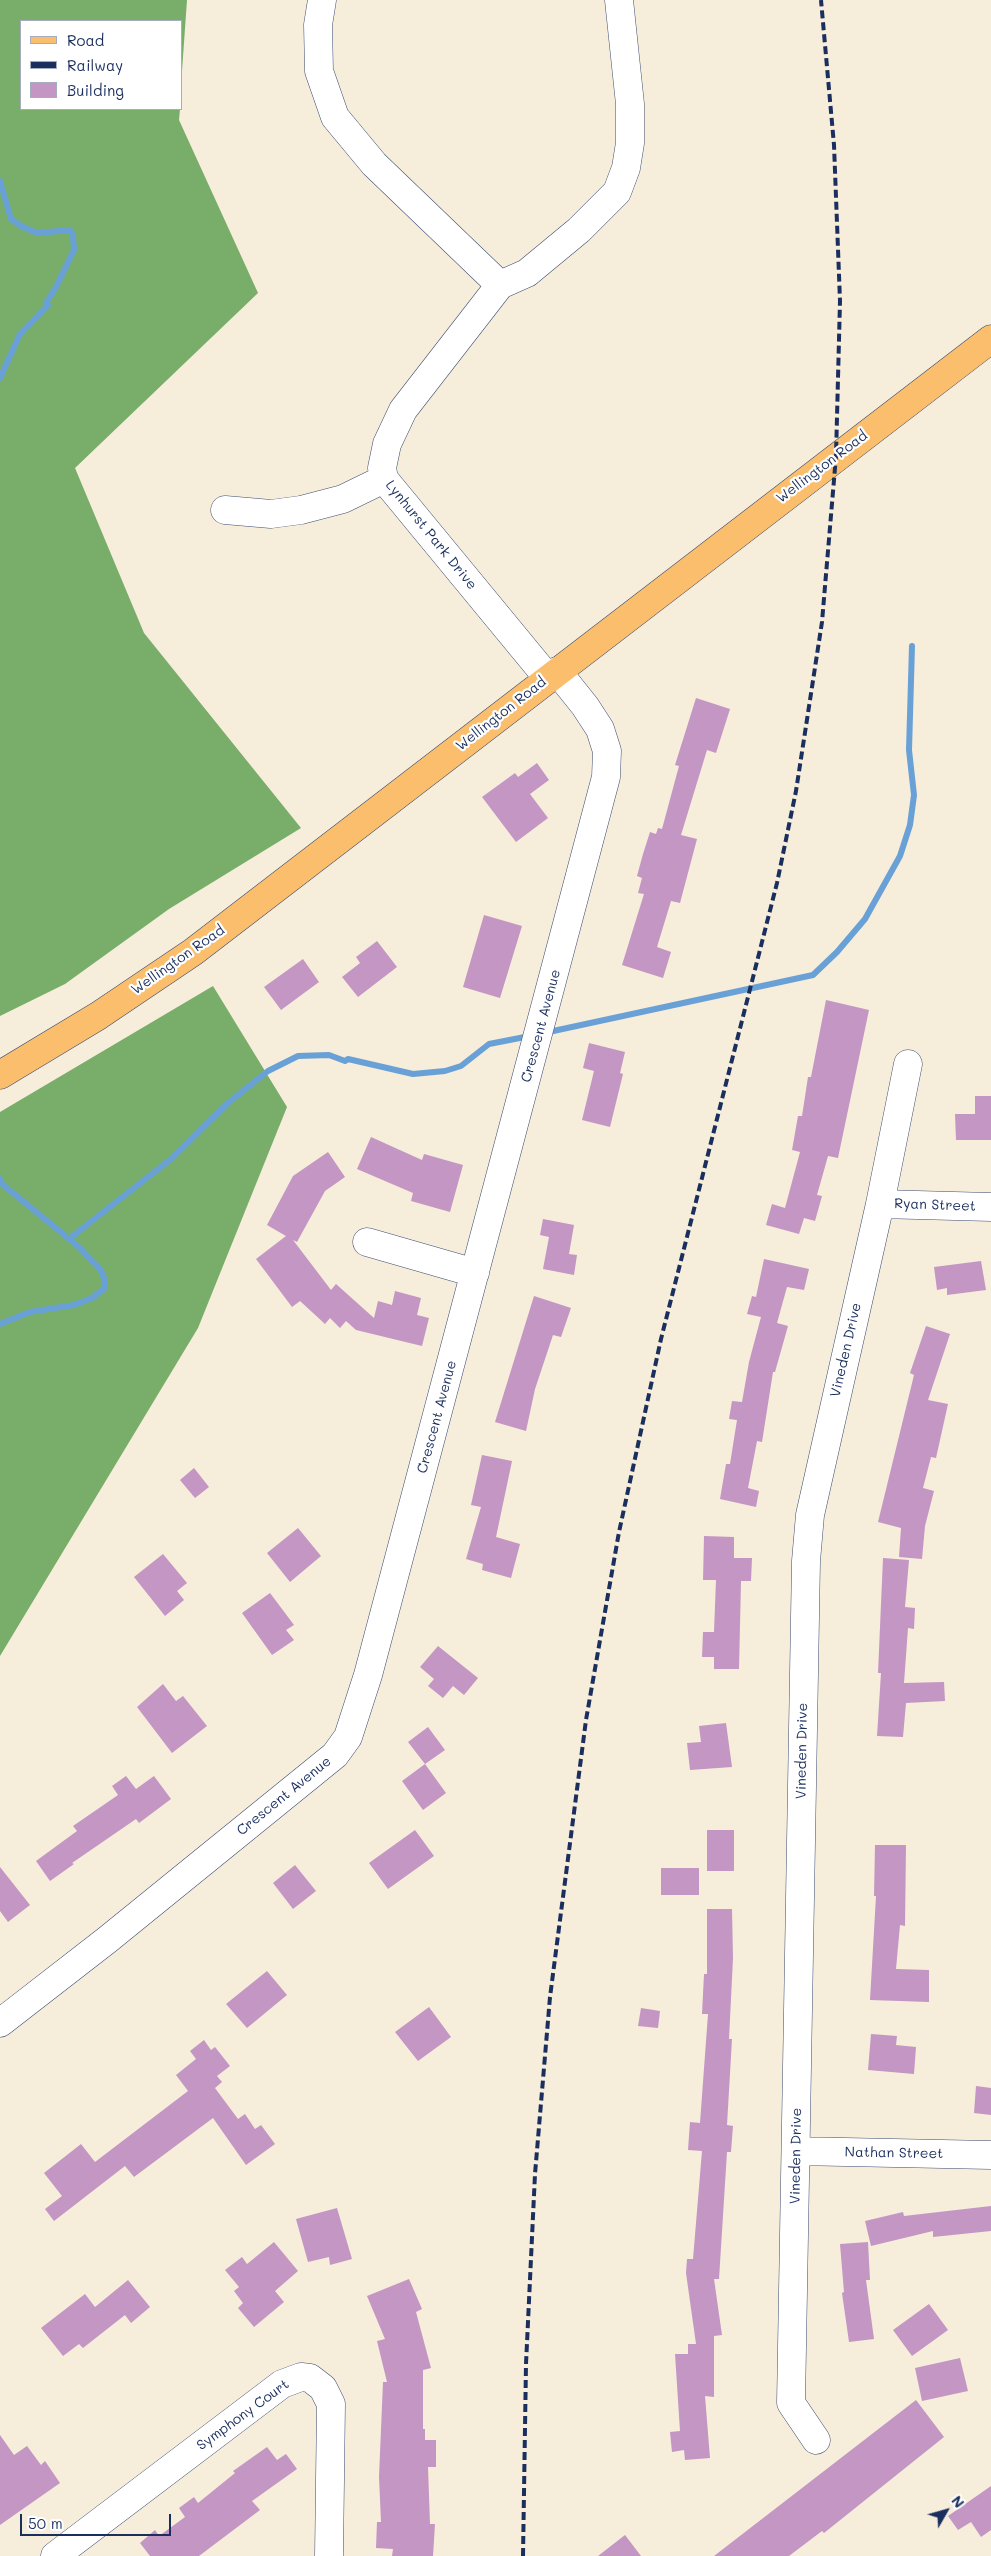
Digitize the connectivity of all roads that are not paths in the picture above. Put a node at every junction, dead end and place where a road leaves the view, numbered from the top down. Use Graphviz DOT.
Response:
graph roads {
  1 [pos="322,0"];
  2 [pos="619,0"];
  3 [pos="500,285"];
  4 [pos="991,339"];
  5 [pos="384,478"];
  6 [pos="225,510"];
  7 [pos="552,674"];
  8 [pos="908,1064"];
  9 [pos="0,1075"];
  10 [pos="880,1204"];
  11 [pos="991,1207"];
  12 [pos="367,1242"];
  13 [pos="475,1273"];
  14 [pos="0,2023"];
  15 [pos="796,2151"];
  16 [pos="991,2155"];
  17 [pos="816,2440"];
  18 [pos="55,2556"];
  19 [pos="329,2556"];
  1 -- 3 [label="street"];
  2 -- 3 [label="street, Lynhurst Park Drive"];
  3 -- 5 [label="street, Lynhurst Park Drive"];
  4 -- 7 [label="main road, Wellington Road"];
  5 -- 6 [label="street"];
  5 -- 7 [label="street, Lynhurst Park Drive"];
  7 -- 9 [label="main road, Wellington Road"];
  7 -- 13 [label="street, Crescent Avenue"];
  8 -- 10 [label="street, Vineden Drive"];
  10 -- 11 [label="street, Ryan Street"];
  10 -- 15 [label="street, Vineden Drive"];
  12 -- 13 [label="street"];
  13 -- 14 [label="street, Crescent Avenue"];
  15 -- 16 [label="street, Nathan Street"];
  15 -- 17 [label="street, Vineden Drive"];
  18 -- 19 [label="street, Symphony Court"];
}
